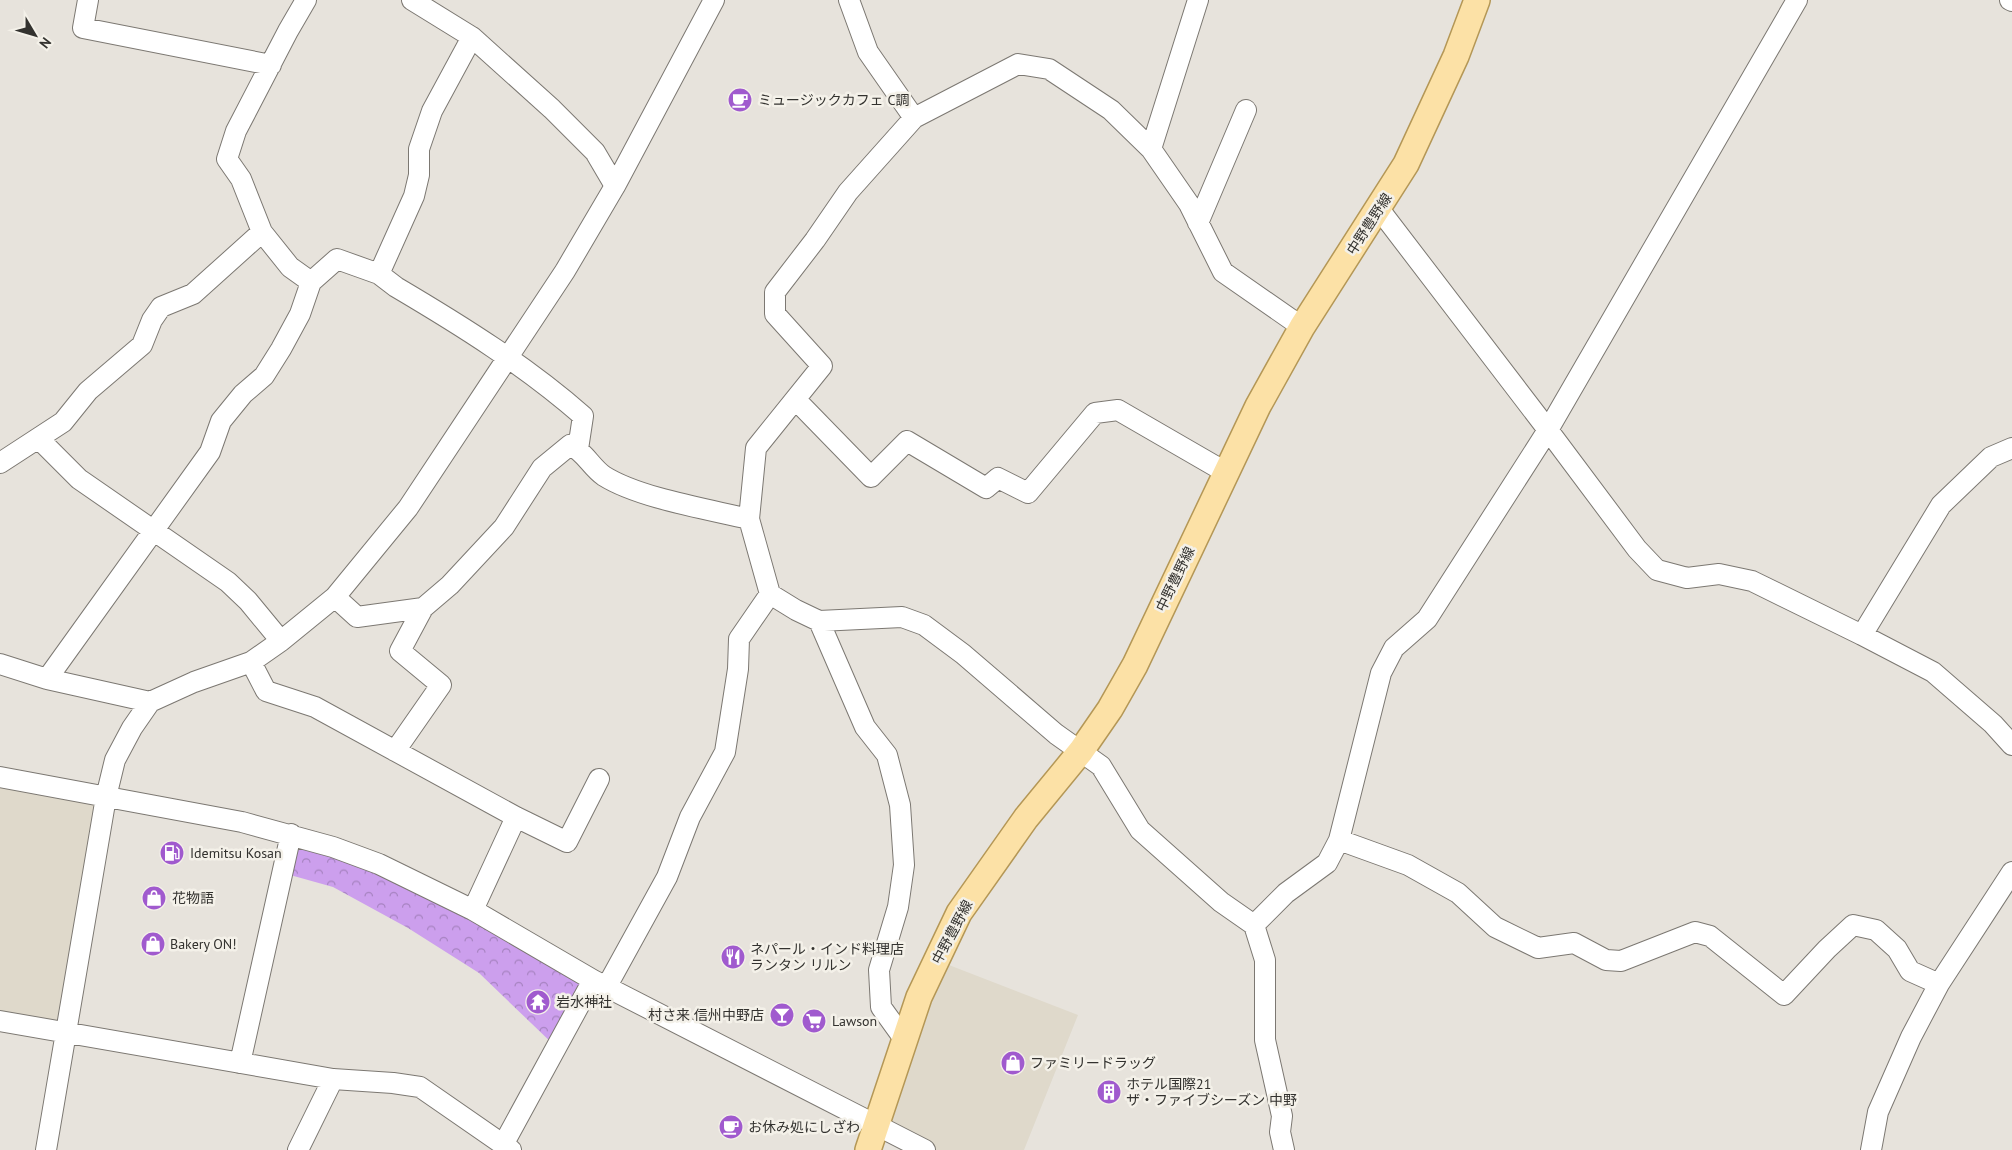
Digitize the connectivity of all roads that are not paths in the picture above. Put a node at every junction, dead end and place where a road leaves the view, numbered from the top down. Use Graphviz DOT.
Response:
graph roads {
  1 [pos="88,0"];
  2 [pos="306,0"];
  3 [pos="412,0"];
  4 [pos="714,0"];
  5 [pos="849,0"];
  6 [pos="1198,0"];
  7 [pos="1477,0"];
  8 [pos="1797,0"];
  9 [pos="472,37"];
  10 [pos="271,64"];
  11 [pos="1246,110"];
  12 [pos="914,118"];
  13 [pos="1151,149"];
  14 [pos="615,186"];
  15 [pos="1379,209"];
  16 [pos="1198,223"];
  17 [pos="262,232"];
  18 [pos="379,274"];
  19 [pos="311,282"];
  20 [pos="1302,327"];
  21 [pos="509,357"];
  22 [pos="796,400"];
  23 [pos="1548,430"];
  24 [pos="39,439"];
  25 [pos="2012,448"];
  26 [pos="578,449"];
  27 [pos="0,463"];
  28 [pos="1227,473"];
  29 [pos="749,519"];
  30 [pos="152,531"];
  31 [pos="770,594"];
  32 [pos="335,598"];
  33 [pos="422,608"];
  34 [pos="819,621"];
  35 [pos="1862,635"];
  36 [pos="281,641"];
  37 [pos="251,662"];
  38 [pos="0,664"];
  39 [pos="48,679"];
  40 [pos="150,702"];
  41 [pos="2012,745"];
  42 [pos="395,751"];
  43 [pos="1081,752"];
  44 [pos="0,777"];
  45 [pos="599,778"];
  46 [pos="106,797"];
  47 [pos="516,817"];
  48 [pos="292,834"];
  49 [pos="1339,840"];
  50 [pos="2012,872"];
  51 [pos="473,910"];
  52 [pos="1254,925"];
  53 [pos="600,983"];
  54 [pos="1939,984"];
  55 [pos="0,1022"];
  56 [pos="66,1032"];
  57 [pos="904,1039"];
  58 [pos="240,1063"];
  59 [pos="333,1079"];
  60 [pos="877,1126"];
  61 [pos="507,1147"];
  62 [pos="46,1150"];
  63 [pos="298,1150"];
  64 [pos="868,1150"];
  65 [pos="925,1150"];
  66 [pos="1284,1150"];
  67 [pos="1871,1150"];
  1 -- 10 [label="street"];
  2 -- 10 [label="street"];
  3 -- 9 [label="street"];
  4 -- 14 [label="street"];
  5 -- 12 [label="street"];
  6 -- 13 [label="street"];
  7 -- 15 [label="main road, 中野豊野線"];
  8 -- 23 [label="street"];
  9 -- 14 [label="street"];
  9 -- 18 [label="street"];
  10 -- 17 [label="street"];
  11 -- 16 [label="street"];
  12 -- 13 [label="street"];
  12 -- 22 [label="street"];
  13 -- 16 [label="street"];
  14 -- 21 [label="street"];
  15 -- 20 [label="main road, 中野豊野線"];
  15 -- 23 [label="street"];
  16 -- 20 [label="street"];
  17 -- 19 [label="street"];
  17 -- 24 [label="street"];
  18 -- 19 [label="street"];
  18 -- 21 [label="street"];
  19 -- 30 [label="street"];
  20 -- 28 [label="main road, 中野豊野線"];
  21 -- 26 [label="street"];
  21 -- 32 [label="street"];
  22 -- 28 [label="street"];
  22 -- 29 [label="street"];
  23 -- 35 [label="street"];
  23 -- 49 [label="street"];
  24 -- 27 [label="street"];
  24 -- 30 [label="street"];
  25 -- 35 [label="street"];
  26 -- 29 [label="street"];
  26 -- 33 [label="street"];
  28 -- 43 [label="main road, 中野豊野線"];
  29 -- 31 [label="street"];
  30 -- 36 [label="street"];
  30 -- 39 [label="street"];
  31 -- 34 [label="street"];
  31 -- 53 [label="street"];
  32 -- 33 [label="street"];
  32 -- 36 [label="street"];
  33 -- 42 [label="street"];
  34 -- 43 [label="street"];
  34 -- 57 [label="street"];
  35 -- 41 [label="street"];
  36 -- 37 [label="street"];
  37 -- 40 [label="street"];
  37 -- 42 [label="street"];
  38 -- 39 [label="street"];
  39 -- 40 [label="street"];
  40 -- 46 [label="street"];
  42 -- 47 [label="street"];
  43 -- 52 [label="street"];
  43 -- 57 [label="main road, 中野豊野線"];
  44 -- 46 [label="street"];
  45 -- 47 [label="street"];
  46 -- 48 [label="street"];
  46 -- 56 [label="street"];
  47 -- 51 [label="street"];
  48 -- 51 [label="street"];
  48 -- 58 [label="street"];
  49 -- 52 [label="street"];
  49 -- 54 [label="street"];
  50 -- 54 [label="street"];
  51 -- 53 [label="street"];
  52 -- 66 [label="street"];
  53 -- 60 [label="street"];
  53 -- 61 [label="street"];
  54 -- 67 [label="street"];
  55 -- 56 [label="street"];
  56 -- 58 [label="street"];
  56 -- 62 [label="street"];
  57 -- 60 [label="main road, 中野豊野線"];
  58 -- 59 [label="street"];
  59 -- 61 [label="street"];
  59 -- 63 [label="street"];
  60 -- 64 [label="main road, 中野豊野線"];
  60 -- 65 [label="street"];
}
